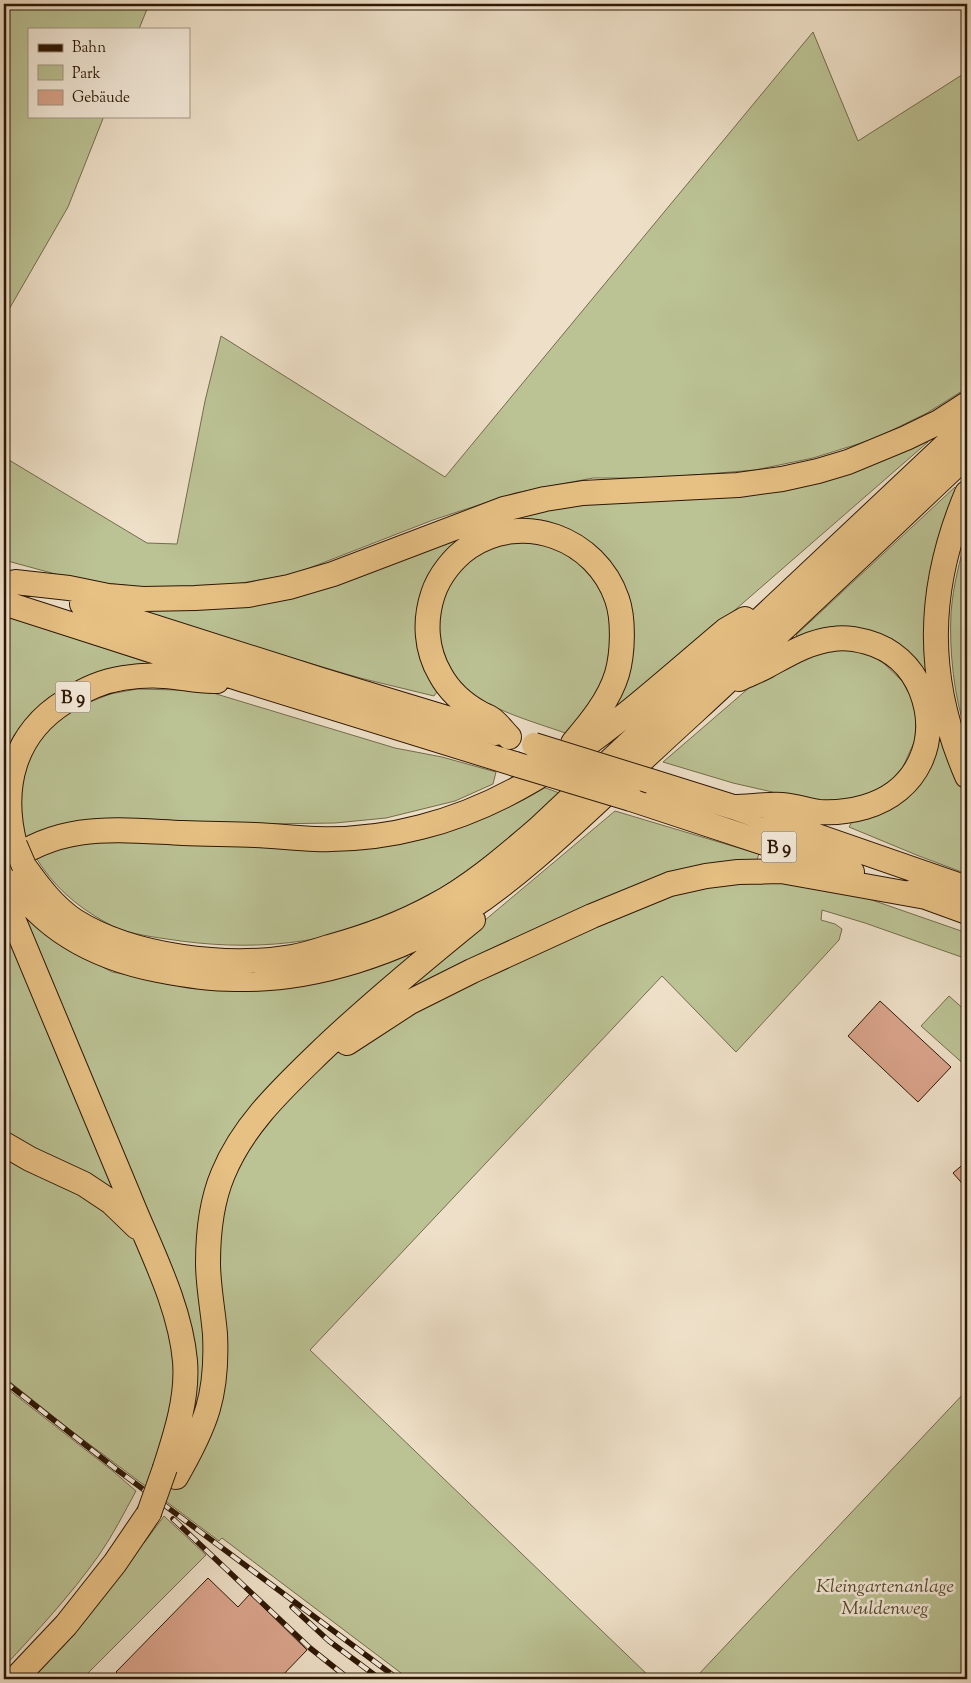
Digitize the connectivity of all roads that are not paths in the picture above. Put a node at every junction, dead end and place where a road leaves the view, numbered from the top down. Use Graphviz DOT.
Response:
graph roads {
  1 [pos="967,404"];
  2 [pos="967,425"];
  3 [pos="967,454"];
  4 [pos="967,494"];
  5 [pos="799,584"];
  6 [pos="7,588"];
  7 [pos="244,680"];
  8 [pos="721,687"];
  9 [pos="509,737"];
  10 [pos="967,776"];
  11 [pos="541,777"];
  12 [pos="733,807"];
  13 [pos="523,868"];
  14 [pos="10,870"];
  15 [pos="967,888"];
  16 [pos="926,897"];
  17 [pos="967,912"];
  18 [pos="286,1084"];
  19 [pos="4,1144"];
  20 [pos="144,1233"];
  21 [pos="170,1473"];
  22 [pos="15,1679"];
  1 -- 6 [label="highway"];
  2 -- 5 [label="highway, B 9"];
  3 -- 8 [label="highway"];
  4 -- 10 [label="highway"];
  5 -- 11 [label="highway"];
  5 -- 14 [label="highway, B 9"];
  6 -- 7 [label="highway"];
  6 -- 9 [label="highway"];
  7 -- 14 [label="highway, B 9"];
  7 -- 16 [label="highway, B 9, bridge"];
  8 -- 12 [label="highway"];
  8 -- 13 [label="highway"];
  9 -- 11 [label="highway"];
  9 -- 12 [label="highway, bridge"];
  11 -- 14 [label="highway"];
  12 -- 15 [label="highway"];
  13 -- 14 [label="highway"];
  13 -- 18 [label="highway"];
  14 -- 20 [label="highway"];
  16 -- 17 [label="highway, B 9"];
  16 -- 18 [label="highway"];
  18 -- 21 [label="highway"];
  19 -- 20 [label="highway"];
  20 -- 21 [label="highway"];
  21 -- 22 [label="highway, bridge"];
}
